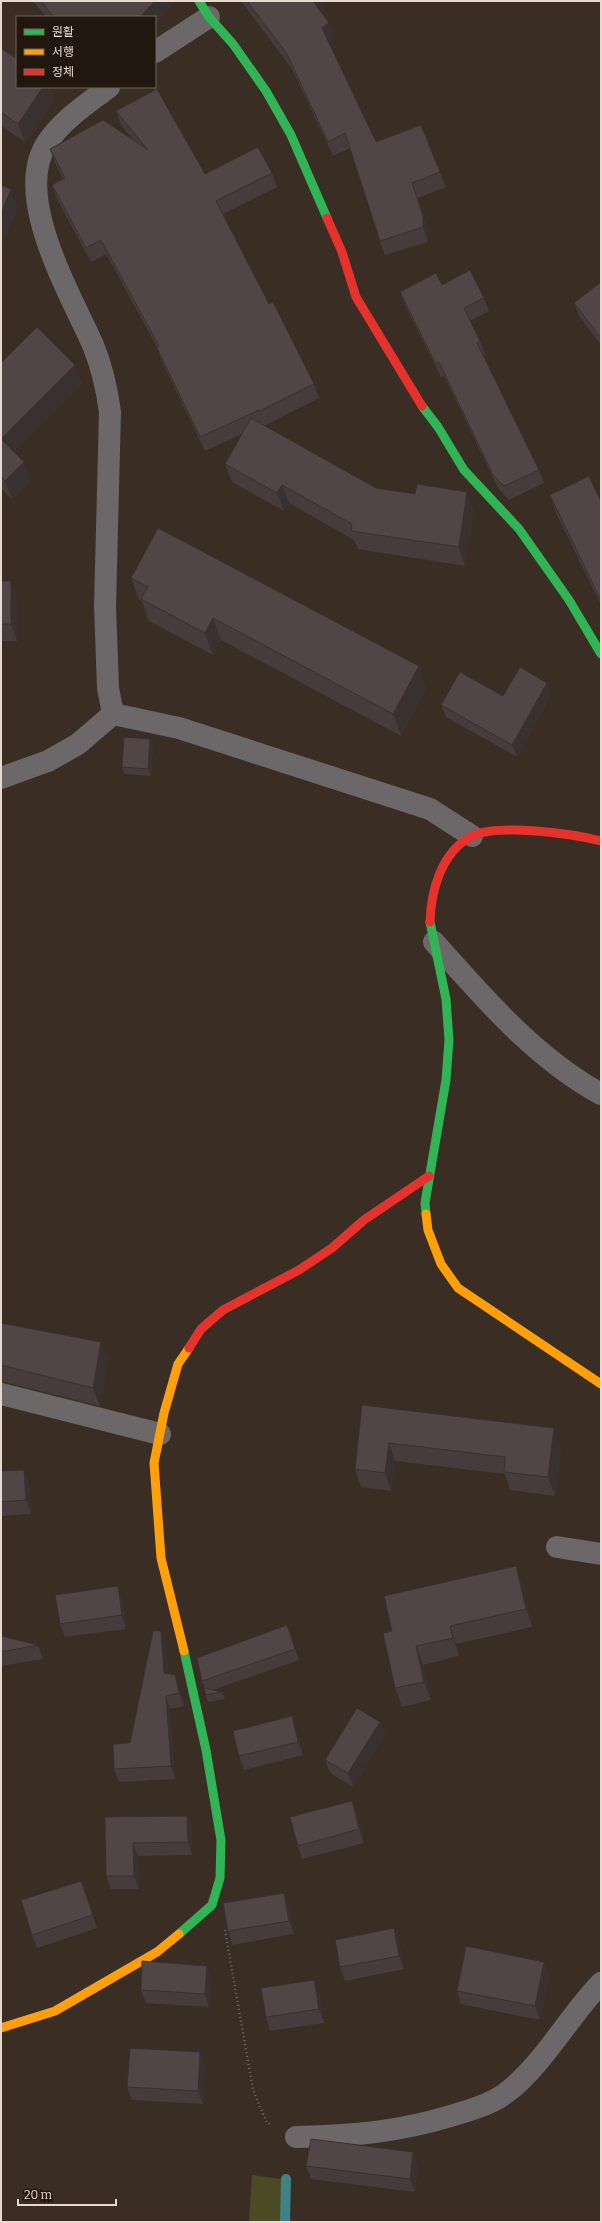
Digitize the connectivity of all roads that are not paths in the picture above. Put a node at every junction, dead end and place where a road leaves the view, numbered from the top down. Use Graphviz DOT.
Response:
graph roads {
  1 [pos="204,9"];
  2 [pos="156,51"];
  3 [pos="108,88"];
  4 [pos="601,654"];
  5 [pos="113,714"];
  6 [pos="1,778"];
  7 [pos="472,836"];
  8 [pos="601,841"];
  9 [pos="434,942"];
  10 [pos="601,1094"];
  11 [pos="429,1176"];
  12 [pos="601,1384"];
  13 [pos="1,1394"];
  14 [pos="160,1434"];
  15 [pos="557,1547"];
  16 [pos="601,1554"];
  17 [pos="601,1983"];
  18 [pos="1,2028"];
  19 [pos="296,2137"];
  1 -- 2 [label="street"];
  1 -- 4 [label="street"];
  3 -- 5 [label="street"];
  5 -- 6 [label="street"];
  5 -- 7 [label="street"];
  7 -- 8 [label="street"];
  7 -- 9 [label="street"];
  9 -- 10 [label="street"];
  9 -- 11 [label="street"];
  11 -- 12 [label="street"];
  11 -- 14 [label="street"];
  13 -- 14 [label="street"];
  14 -- 18 [label="street"];
  15 -- 16 [label="street"];
  17 -- 19 [label="street"];
}
